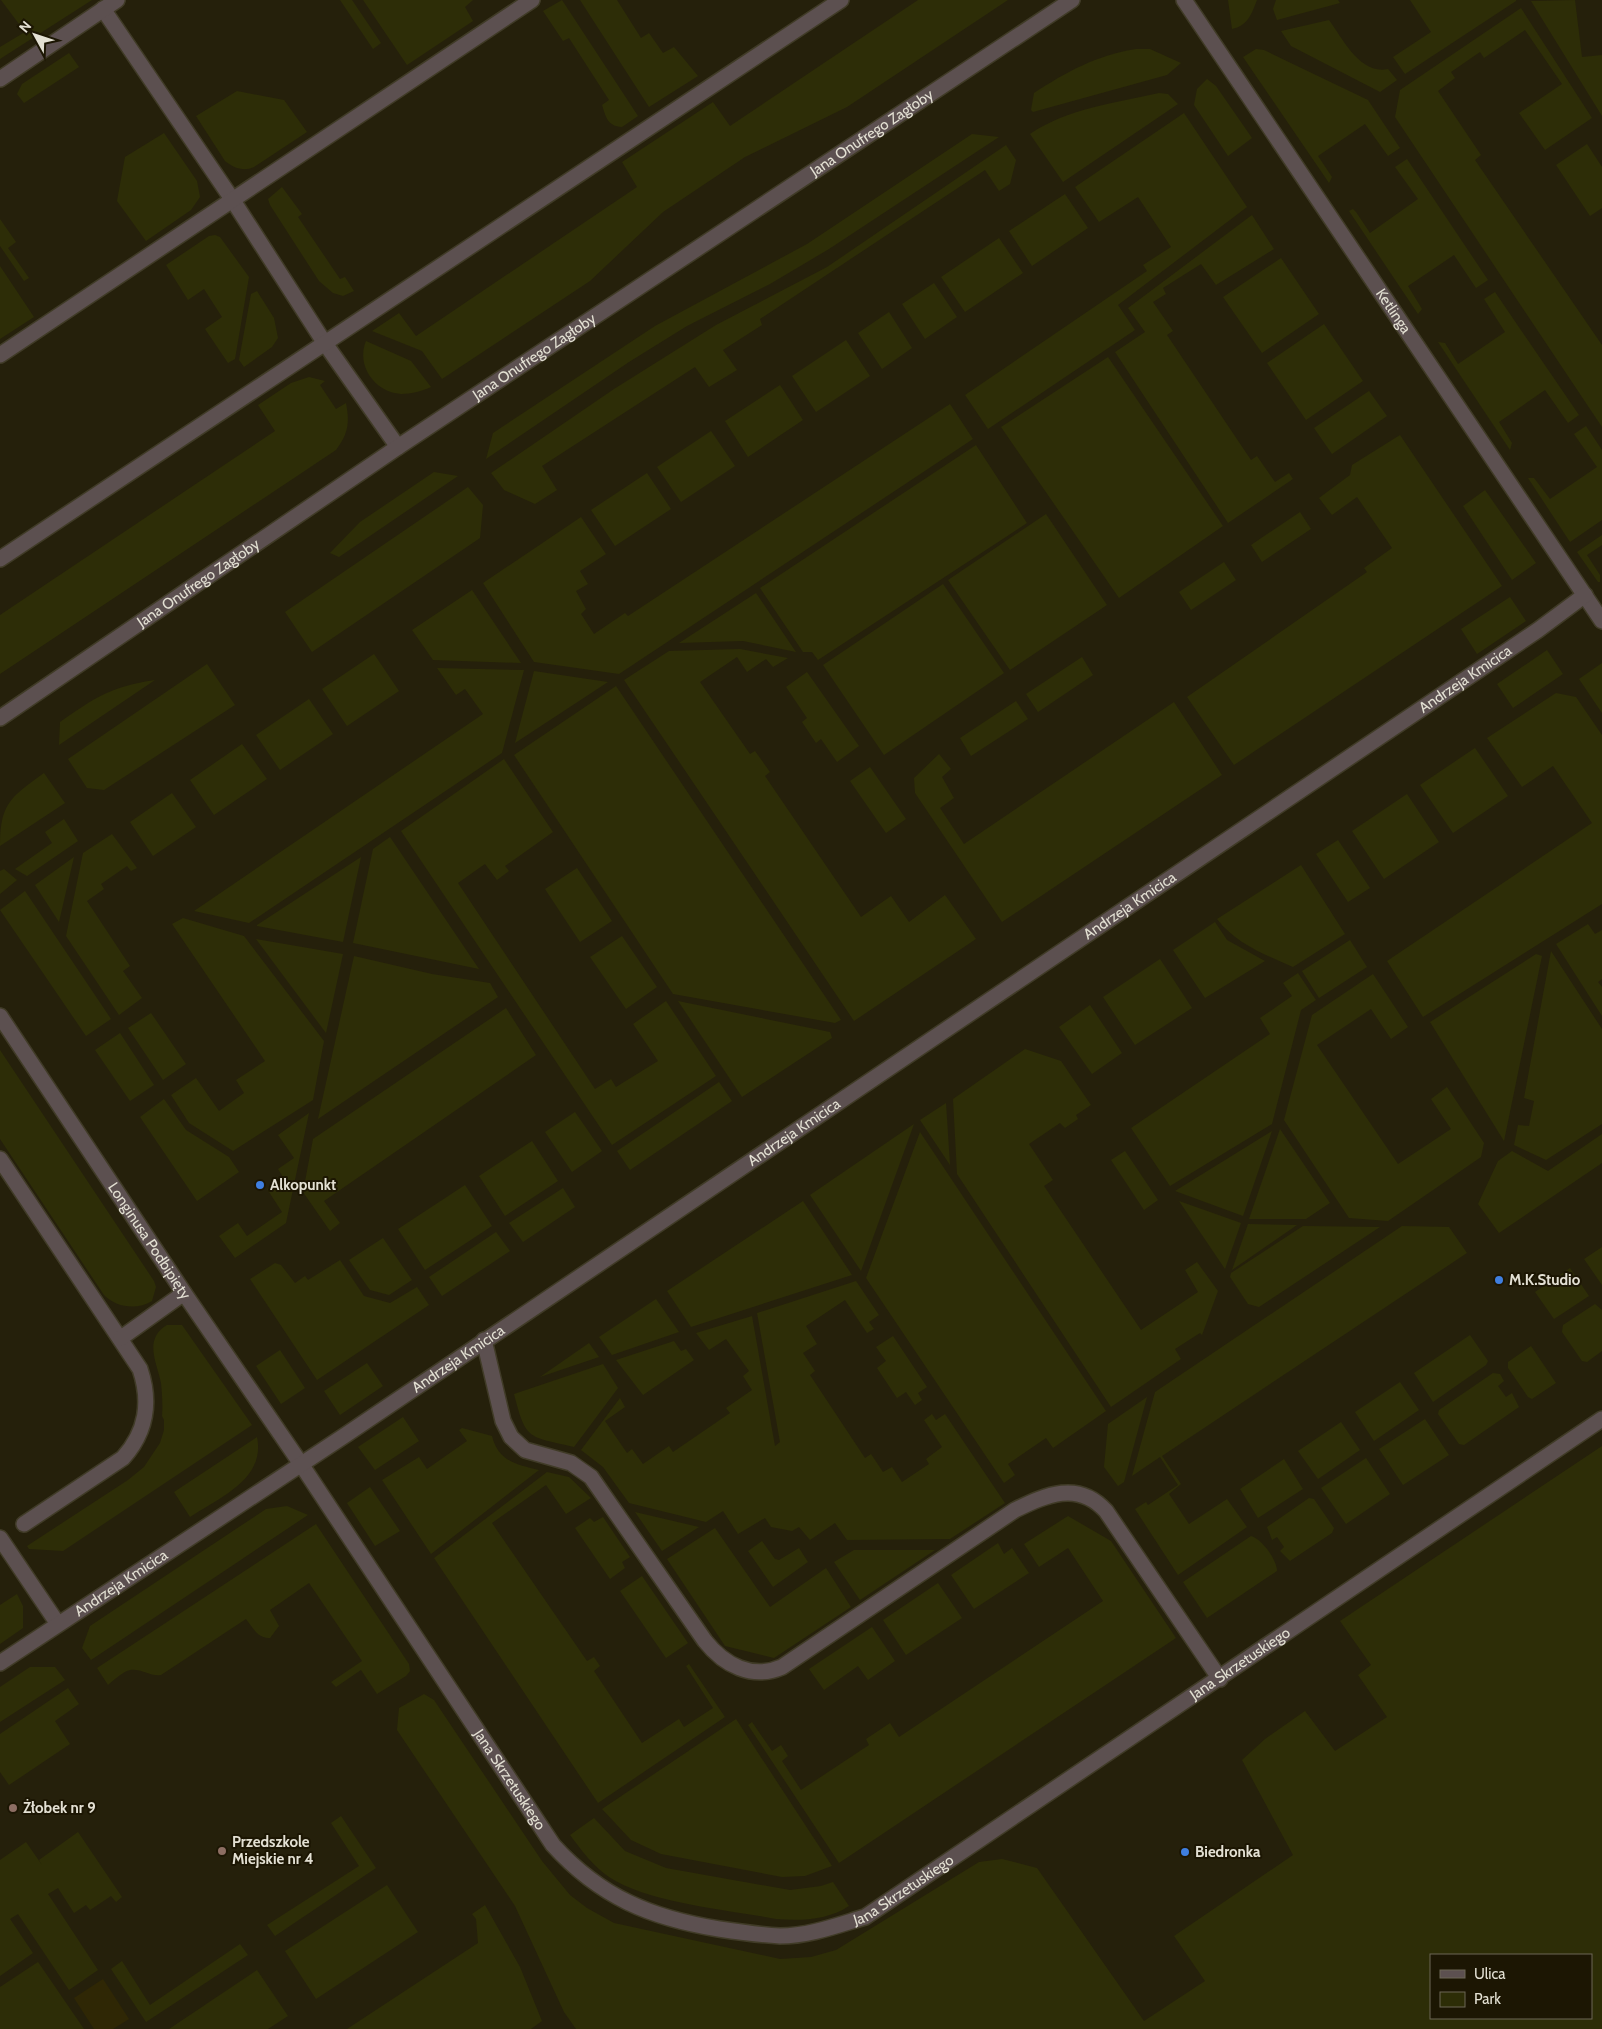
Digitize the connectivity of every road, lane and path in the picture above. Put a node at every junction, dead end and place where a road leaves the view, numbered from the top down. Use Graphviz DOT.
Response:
graph roads {
  1 [pos="117,0"];
  2 [pos="532,0"];
  3 [pos="840,0"];
  4 [pos="1072,0"];
  5 [pos="1184,0"];
  6 [pos="103,9"];
  7 [pos="0,78"];
  8 [pos="232,199"];
  9 [pos="324,342"];
  10 [pos="0,355"];
  11 [pos="398,447"];
  12 [pos="0,560"];
  13 [pos="1584,595"];
  14 [pos="1602,621"];
  15 [pos="0,718"];
  16 [pos="0,1016"];
  17 [pos="0,1159"];
  18 [pos="184,1293"];
  19 [pos="120,1338"];
  20 [pos="484,1340"];
  21 [pos="1602,1419"];
  22 [pos="301,1464"];
  23 [pos="24,1524"];
  24 [pos="0,1538"];
  25 [pos="58,1624"];
  26 [pos="0,1663"];
  27 [pos="1220,1679"];
  1 -- 6 [label="street"];
  2 -- 8 [label="street"];
  3 -- 9 [label="street"];
  4 -- 11 [label="street, Jana Onufrego Zagłoby"];
  5 -- 13 [label="street, Ketlinga"];
  6 -- 7 [label="street"];
  6 -- 8 [label="street"];
  8 -- 9 [label="street"];
  8 -- 10 [label="street"];
  9 -- 11 [label="street"];
  9 -- 12 [label="street"];
  11 -- 15 [label="street, Jana Onufrego Zagłoby"];
  13 -- 14 [label="street, Ketlinga"];
  13 -- 20 [label="street, Andrzeja Kmicica"];
  16 -- 18 [label="street, Longinusa Podbipięty"];
  17 -- 19 [label="street"];
  18 -- 19 [label="street"];
  18 -- 22 [label="street, Longinusa Podbipięty"];
  19 -- 23 [label="street"];
  20 -- 22 [label="street, Andrzeja Kmicica"];
  20 -- 27 [label="street"];
  21 -- 27 [label="street, Jana Skrzetuskiego"];
  22 -- 25 [label="street, Andrzeja Kmicica"];
  22 -- 27 [label="street, Jana Skrzetuskiego"];
  24 -- 25 [label="street"];
  25 -- 26 [label="street, Andrzeja Kmicica"];
}
